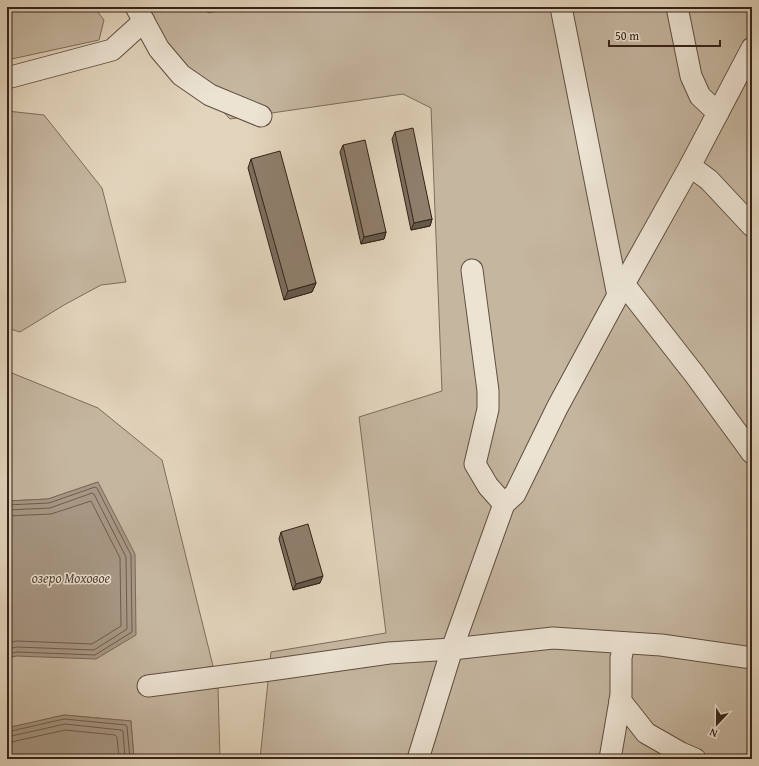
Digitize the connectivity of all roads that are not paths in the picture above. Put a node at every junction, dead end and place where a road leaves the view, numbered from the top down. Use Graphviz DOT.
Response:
graph roads {
  1 [pos="561,7"];
  2 [pos="677,7"];
  3 [pos="140,14"];
  4 [pos="751,54"];
  5 [pos="7,78"];
  6 [pos="718,113"];
  7 [pos="261,116"];
  8 [pos="690,166"];
  9 [pos="752,226"];
  10 [pos="472,270"];
  11 [pos="621,290"];
  12 [pos="752,453"];
  13 [pos="504,504"];
  14 [pos="624,643"];
  15 [pos="452,649"];
  16 [pos="752,658"];
  17 [pos="148,686"];
  18 [pos="620,700"];
  19 [pos="418,759"];
  20 [pos="610,759"];
  21 [pos="695,759"];
  1 -- 11 [label="street"];
  2 -- 6 [label="street"];
  3 -- 5 [label="street"];
  3 -- 7 [label="street"];
  4 -- 6 [label="street"];
  6 -- 8 [label="street"];
  8 -- 9 [label="street"];
  8 -- 11 [label="street"];
  10 -- 13 [label="street"];
  11 -- 12 [label="street"];
  11 -- 13 [label="street"];
  13 -- 15 [label="street"];
  14 -- 15 [label="street"];
  14 -- 16 [label="street"];
  14 -- 18 [label="street"];
  15 -- 17 [label="street"];
  15 -- 19 [label="street"];
  18 -- 20 [label="street"];
  18 -- 21 [label="street"];
}
